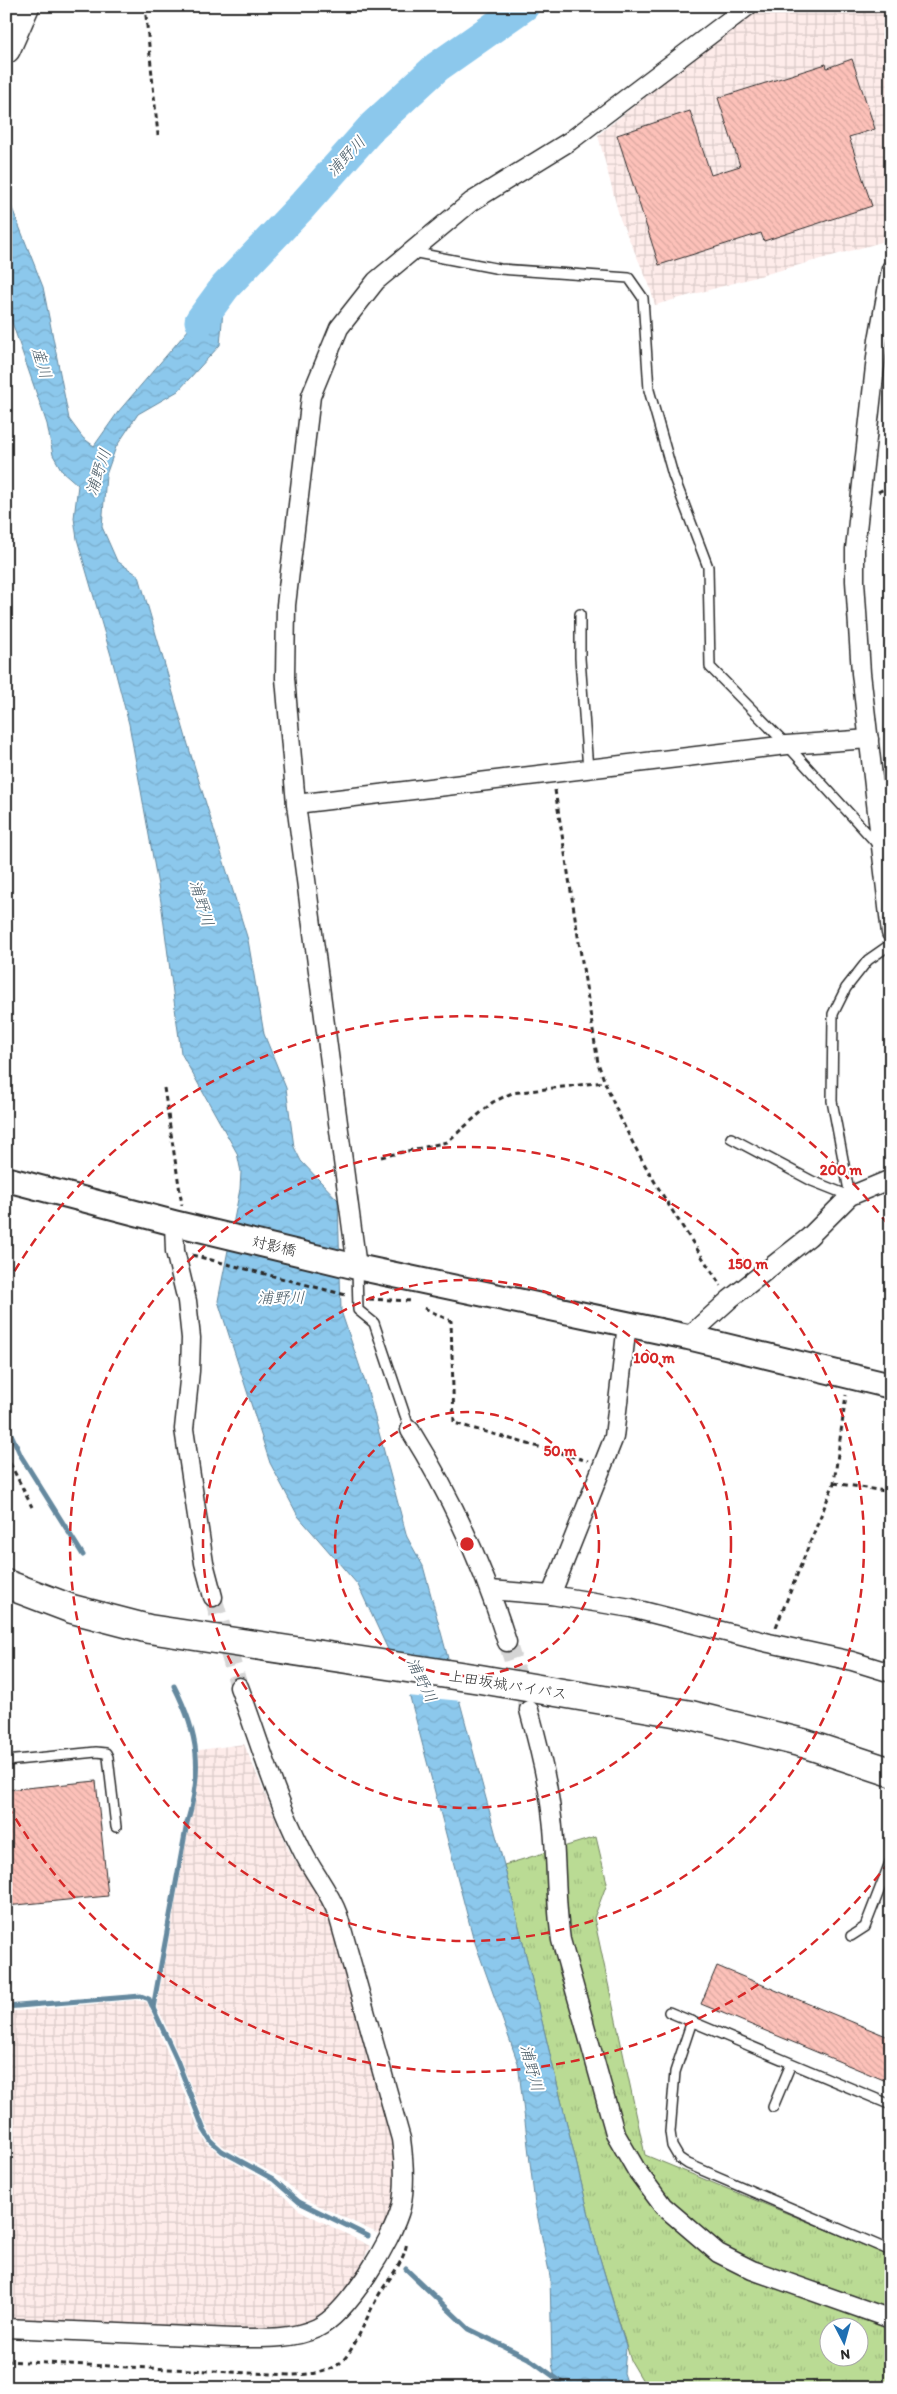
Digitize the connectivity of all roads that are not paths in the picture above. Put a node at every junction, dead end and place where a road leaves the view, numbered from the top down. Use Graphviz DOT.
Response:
graph roads {
  1 [pos="25,6"];
  2 [pos="748,6"];
  3 [pos="6,49"];
  4 [pos="409,252"];
  5 [pos="891,268"];
  6 [pos="580,614"];
  7 [pos="869,739"];
  8 [pos="787,745"];
  9 [pos="588,770"];
  10 [pos="296,804"];
  11 [pos="882,849"];
  12 [pos="891,933"];
  13 [pos="891,944"];
  14 [pos="731,1138"];
  15 [pos="6,1179"];
  16 [pos="891,1179"];
  17 [pos="850,1196"];
  18 [pos="186,1226"];
  19 [pos="352,1265"];
  20 [pos="627,1324"];
  21 [pos="688,1337"];
  22 [pos="891,1386"];
  23 [pos="410,1430"];
  24 [pos="6,1584"];
  25 [pos="490,1590"];
  26 [pos="551,1595"];
  27 [pos="213,1597"];
  28 [pos="507,1642"];
  29 [pos="891,1673"];
  30 [pos="239,1687"];
  31 [pos="529,1710"];
  32 [pos="6,1761"];
  33 [pos="891,1772"];
  34 [pos="116,1827"];
  35 [pos="891,1860"];
  36 [pos="852,1936"];
  37 [pos="669,2012"];
  38 [pos="692,2021"];
  39 [pos="792,2064"];
  40 [pos="891,2105"];
  41 [pos="773,2107"];
  42 [pos="891,2251"];
  43 [pos="891,2318"];
  44 [pos="6,2328"];
  1 -- 3 [label="highway"];
  2 -- 4 [label="street"];
  4 -- 8 [label="lane"];
  4 -- 10 [label="street"];
  5 -- 7 [label="street"];
  6 -- 9 [label="lane"];
  7 -- 8 [label="street"];
  7 -- 11 [label="street"];
  8 -- 9 [label="street"];
  8 -- 11 [label="lane"];
  9 -- 10 [label="street"];
  10 -- 19 [label="street"];
  11 -- 12 [label="street"];
  13 -- 17 [label="lane"];
  14 -- 17 [label="lane"];
  15 -- 18 [label="street, 対影橋"];
  16 -- 17 [label="street"];
  17 -- 21 [label="street"];
  18 -- 19 [label="street, 対影橋"];
  18 -- 27 [label="street"];
  19 -- 20 [label="street, 対影橋"];
  19 -- 23 [label="lane"];
  20 -- 21 [label="street, 対影橋"];
  20 -- 26 [label="street"];
  21 -- 22 [label="street, 対影橋"];
  23 -- 25 [label="street"];
  24 -- 33 [label="highway, 上田坂城バイパス"];
  25 -- 26 [label="street"];
  25 -- 28 [label="street"];
  26 -- 29 [label="street"];
  30 -- 44 [label="street"];
  31 -- 43 [label="street"];
  32 -- 34 [label="lane"];
  35 -- 36 [label="lane"];
  37 -- 38 [label="lane"];
  38 -- 39 [label="lane"];
  38 -- 42 [label="lane"];
  39 -- 40 [label="lane"];
  39 -- 41 [label="lane"];
}
